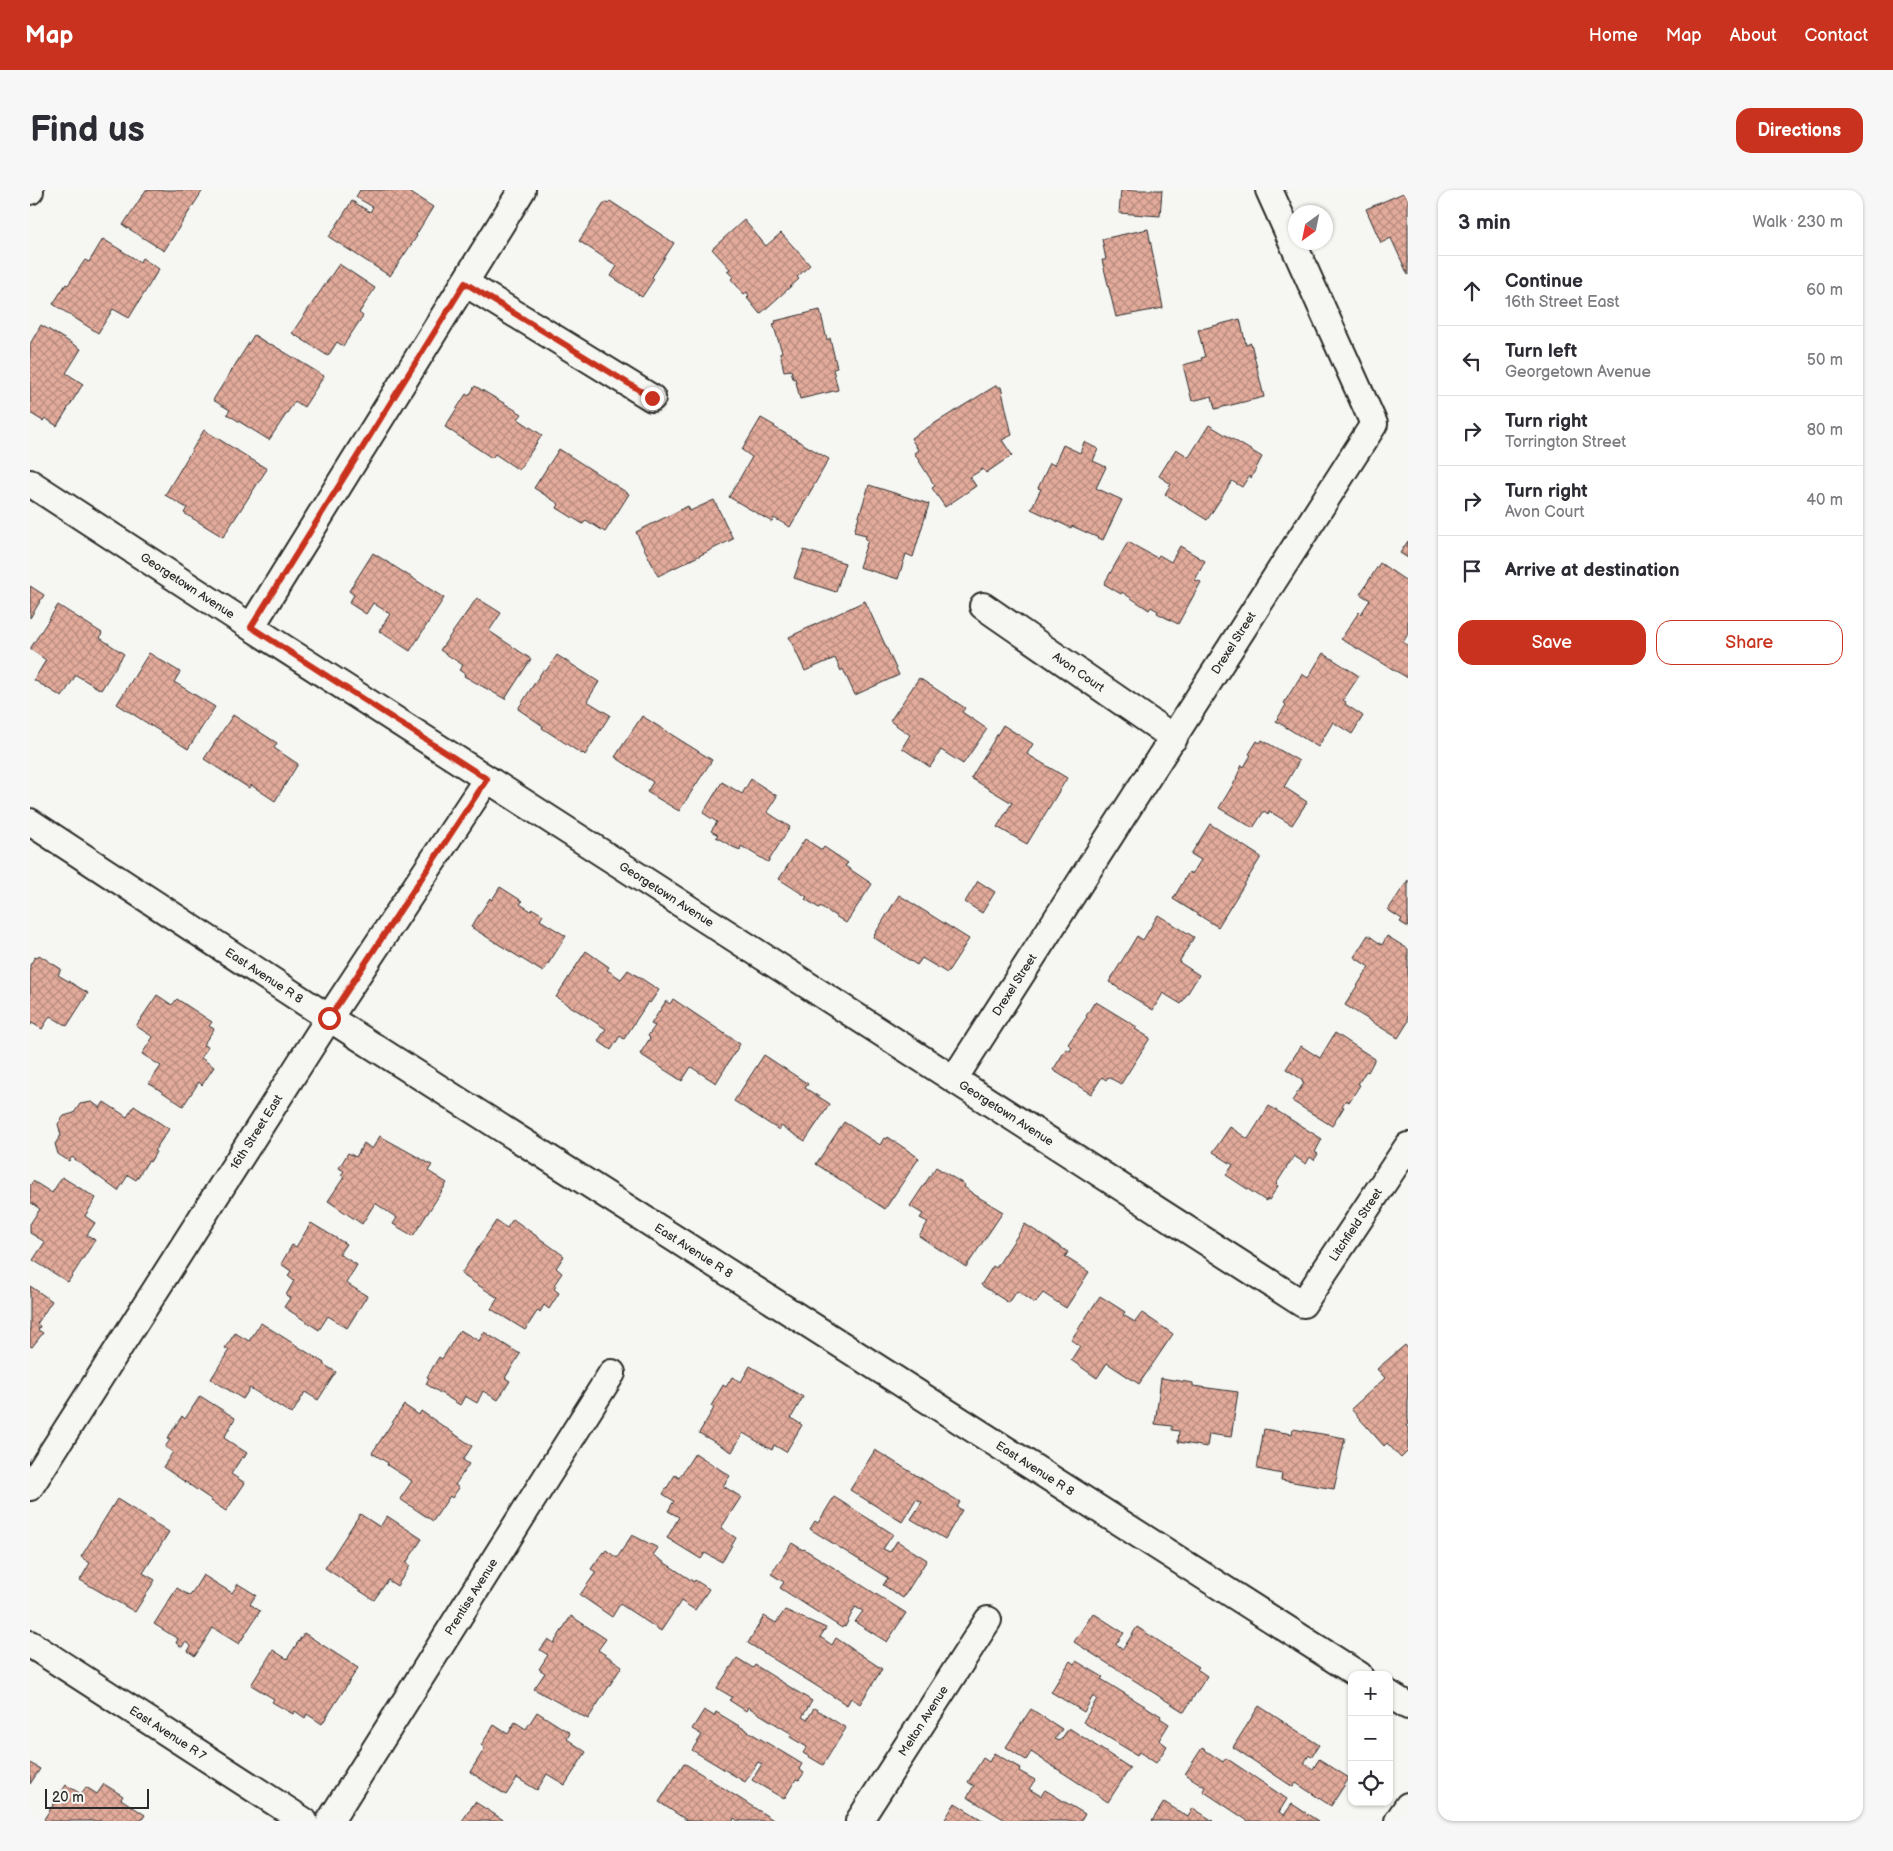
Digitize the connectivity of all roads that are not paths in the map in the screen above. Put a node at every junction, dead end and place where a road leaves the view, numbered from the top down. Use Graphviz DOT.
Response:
graph roads {
  1 [pos="522,190"];
  2 [pos="1269,190"];
  3 [pos="465,283"];
  4 [pos="652,398"];
  5 [pos="30,483"];
  6 [pos="984,606"];
  7 [pos="251,627"];
  8 [pos="1174,738"];
  9 [pos="487,779"];
  10 [pos="30,822"];
  11 [pos="329,1018"];
  12 [pos="954,1079"];
  13 [pos="1408,1146"];
  14 [pos="1303,1304"];
  15 [pos="612,1373"];
  16 [pos="30,1486"];
  17 [pos="988,1620"];
  18 [pos="30,1644"];
  19 [pos="1353,1671"];
  20 [pos="1393,1697"];
  21 [pos="1408,1706"];
  22 [pos="1408,1806"];
  23 [pos="304,1821"];
  24 [pos="330,1821"];
  25 [pos="859,1821"];
  26 [pos="1398,1821"];
  1 -- 3 [label="street"];
  2 -- 8 [label="street, Drexel Street"];
  3 -- 4 [label="street"];
  3 -- 7 [label="street"];
  5 -- 7 [label="street, Georgetown Avenue"];
  6 -- 8 [label="street, Avon Court"];
  7 -- 9 [label="street, Georgetown Avenue"];
  8 -- 12 [label="street, Drexel Street"];
  9 -- 11 [label="street, 16th Street East"];
  9 -- 12 [label="street, Georgetown Avenue"];
  10 -- 11 [label="street, East Avenue R 8"];
  11 -- 16 [label="street, 16th Street East"];
  11 -- 19 [label="street, East Avenue R 8"];
  12 -- 14 [label="street, Georgetown Avenue"];
  13 -- 14 [label="street, Litchfield Street"];
  15 -- 24 [label="street, Prentiss Avenue"];
  17 -- 25 [label="street, Melton Avenue"];
  18 -- 23 [label="street, East Avenue R 7"];
  20 -- 21 [label="street"];
  22 -- 26 [label="street"];
}
